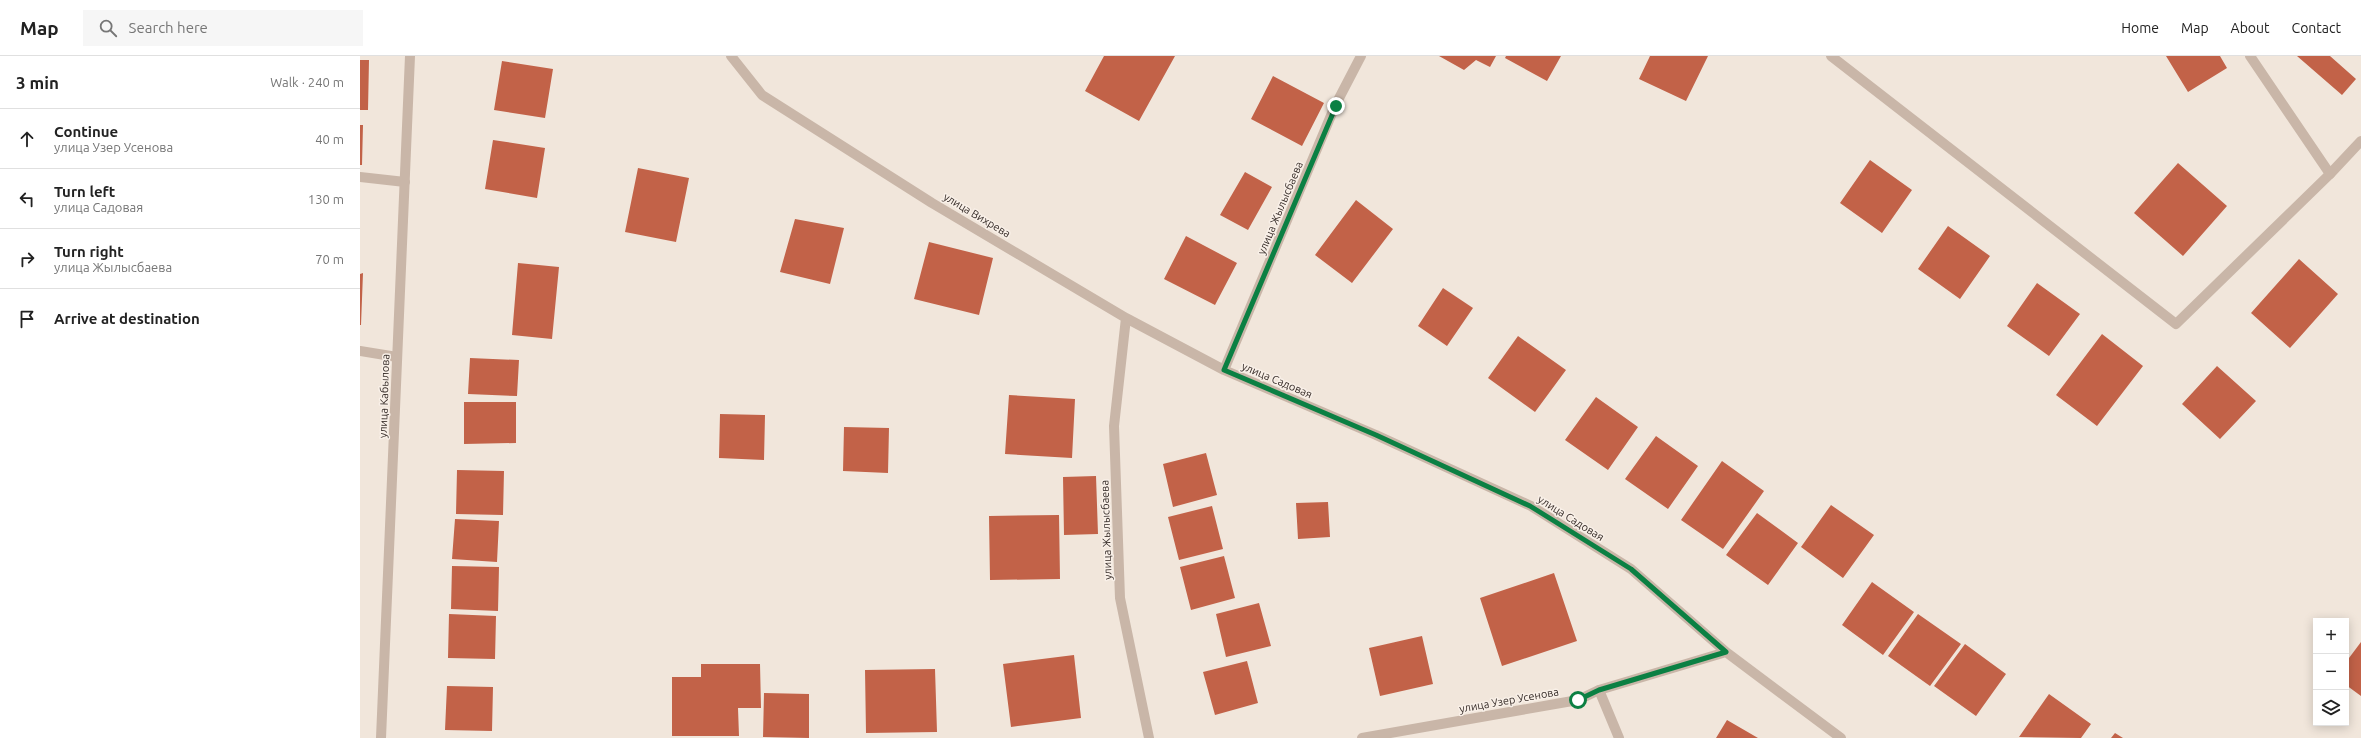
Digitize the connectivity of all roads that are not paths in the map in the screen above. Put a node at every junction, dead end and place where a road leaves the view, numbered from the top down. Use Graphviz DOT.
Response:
graph roads {
  1 [pos="410,56"];
  2 [pos="731,56"];
  3 [pos="1361,56"];
  4 [pos="1831,56"];
  5 [pos="2250,56"];
  6 [pos="2361,141"];
  7 [pos="2330,174"];
  8 [pos="360,177"];
  9 [pos="405,182"];
  10 [pos="1126,318"];
  11 [pos="360,351"];
  12 [pos="397,357"];
  13 [pos="1226,371"];
  14 [pos="1726,652"];
  15 [pos="1599,690"];
  16 [pos="381,738"];
  17 [pos="1149,738"];
  18 [pos="1362,738"];
  19 [pos="1619,738"];
  20 [pos="1841,738"];
  1 -- 9 [label="street, улица Кабылова"];
  2 -- 10 [label="street, улица Вихрева"];
  3 -- 13 [label="street, улица Жылысбаева"];
  4 -- 7 [label="street"];
  5 -- 7 [label="street"];
  6 -- 7 [label="street"];
  8 -- 9 [label="street"];
  9 -- 12 [label="street, улица Кабылова"];
  10 -- 13 [label="street, улица Вихрева"];
  10 -- 17 [label="street, улица Жылысбаева"];
  11 -- 12 [label="street"];
  12 -- 16 [label="street, улица Кабылова"];
  13 -- 14 [label="street, улица Садовая"];
  14 -- 15 [label="street, улица Узер Усенова"];
  14 -- 20 [label="street, улица Садовая"];
  15 -- 18 [label="street, улица Узер Усенова"];
  15 -- 19 [label="street"];
}
